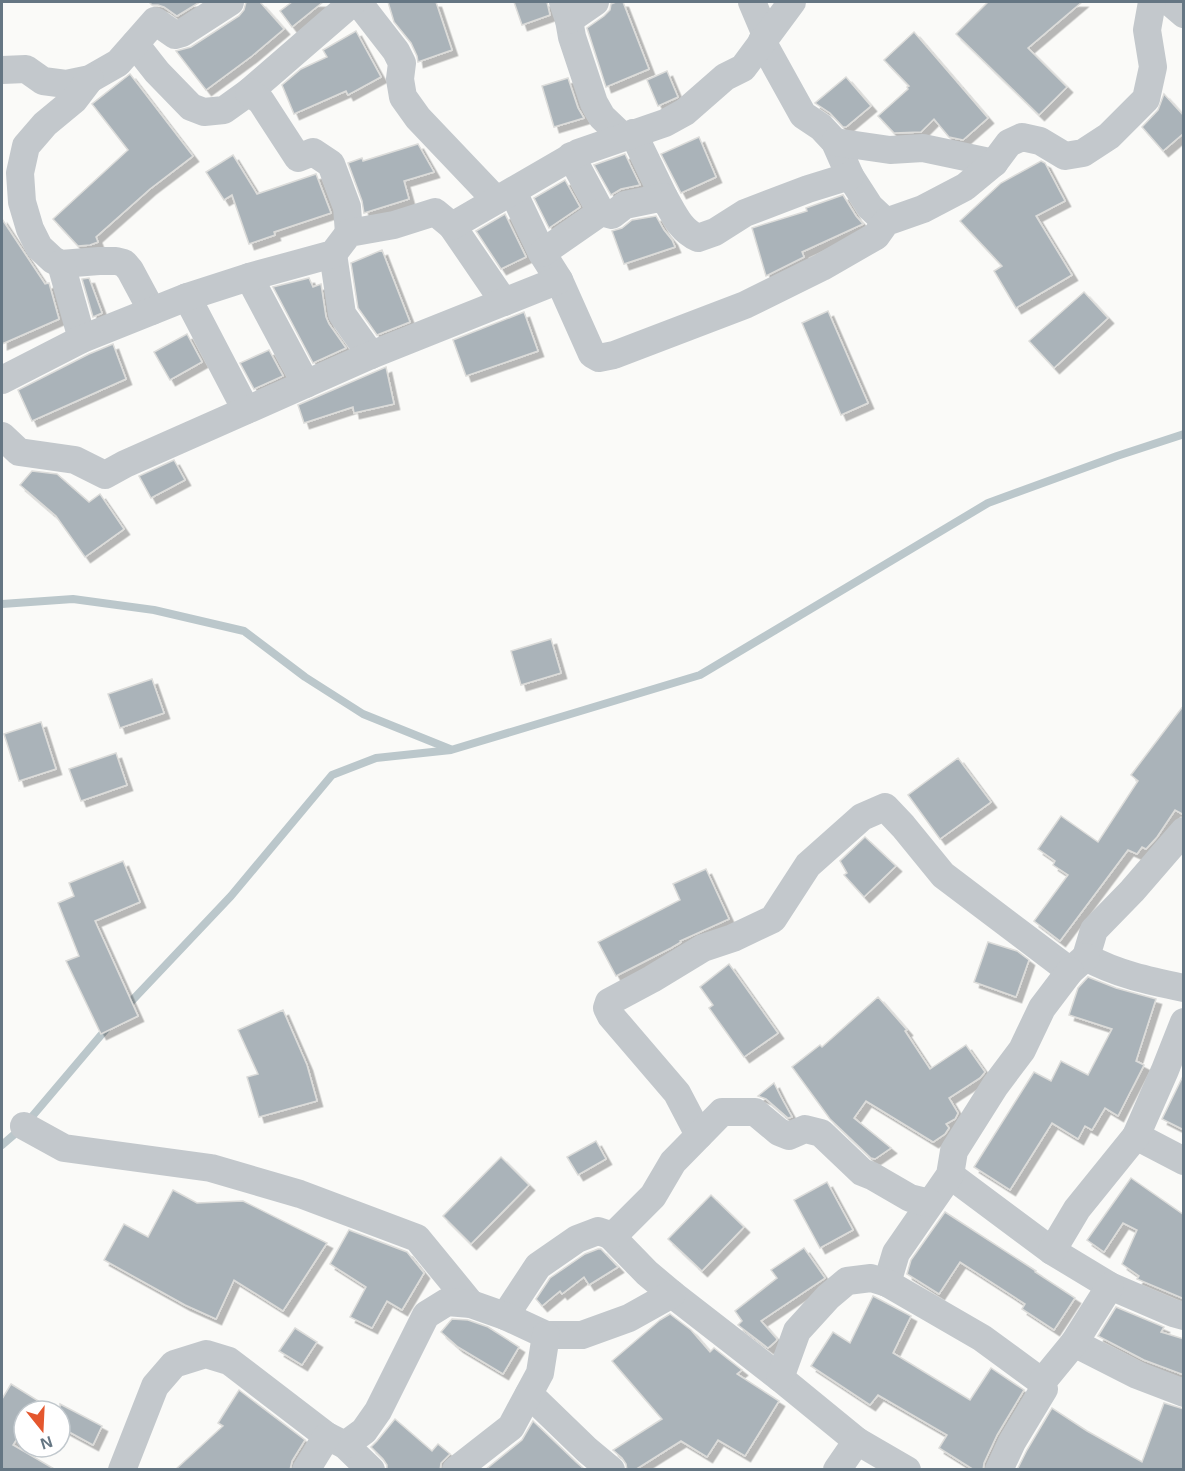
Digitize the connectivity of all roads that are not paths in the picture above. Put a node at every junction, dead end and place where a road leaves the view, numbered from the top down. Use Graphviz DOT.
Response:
graph roads {
  1 [pos="230,2"];
  2 [pos="356,2"];
  3 [pos="595,2"];
  4 [pos="752,2"];
  5 [pos="792,2"];
  6 [pos="1152,2"];
  7 [pos="1170,2"];
  8 [pos="148,11"];
  9 [pos="566,11"];
  10 [pos="1184,14"];
  11 [pos="764,38"];
  12 [pos="135,44"];
  13 [pos="2,70"];
  14 [pos="90,79"];
  15 [pos="249,92"];
  16 [pos="594,102"];
  17 [pos="628,135"];
  18 [pos="835,142"];
  19 [pos="575,155"];
  20 [pos="994,163"];
  21 [pos="850,176"];
  22 [pos="504,196"];
  23 [pos="664,197"];
  24 [pos="601,212"];
  25 [pos="886,222"];
  26 [pos="452,226"];
  27 [pos="341,244"];
  28 [pos="542,253"];
  29 [pos="61,264"];
  30 [pos="249,277"];
  31 [pos="559,280"];
  32 [pos="187,297"];
  33 [pos="504,302"];
  34 [pos="152,311"];
  35 [pos="82,339"];
  36 [pos="371,355"];
  37 [pos="2,380"];
  38 [pos="306,384"];
  39 [pos="246,410"];
  40 [pos="2,436"];
  41 [pos="1184,831"];
  42 [pos="1078,964"];
  43 [pos="1184,988"];
  44 [pos="1184,1022"];
  45 [pos="24,1126"];
  46 [pos="699,1135"];
  47 [pos="1136,1136"];
  48 [pos="1184,1161"];
  49 [pos="950,1175"];
  50 [pos="930,1203"];
  51 [pos="610,1235"];
  52 [pos="1052,1251"];
  53 [pos="887,1283"];
  54 [pos="1110,1286"];
  55 [pos="672,1294"];
  56 [pos="471,1304"];
  57 [pos="505,1316"];
  58 [pos="1184,1316"];
  59 [pos="546,1335"];
  60 [pos="1074,1343"];
  61 [pos="780,1378"];
  62 [pos="1042,1382"];
  63 [pos="1184,1393"];
  64 [pos="529,1394"];
  65 [pos="336,1440"];
  66 [pos="857,1441"];
  67 [pos="122,1470"];
  68 [pos="306,1470"];
  69 [pos="371,1470"];
  70 [pos="456,1470"];
  71 [pos="611,1470"];
  72 [pos="837,1470"];
  73 [pos="907,1470"];
  74 [pos="999,1470"];
  1 -- 8 [label="street"];
  2 -- 15 [label="street"];
  2 -- 22 [label="street"];
  3 -- 9 [label="street"];
  4 -- 11 [label="street"];
  5 -- 11 [label="street"];
  6 -- 20 [label="street"];
  7 -- 10 [label="street"];
  8 -- 12 [label="street"];
  9 -- 16 [label="street"];
  11 -- 17 [label="street"];
  11 -- 18 [label="street"];
  12 -- 14 [label="street"];
  12 -- 15 [label="street"];
  13 -- 14 [label="street"];
  14 -- 29 [label="street"];
  15 -- 27 [label="street"];
  16 -- 17 [label="street"];
  16 -- 19 [label="street"];
  17 -- 19 [label="street"];
  17 -- 23 [label="street"];
  18 -- 20 [label="street"];
  18 -- 21 [label="street"];
  19 -- 22 [label="street"];
  19 -- 24 [label="street"];
  20 -- 25 [label="street"];
  21 -- 23 [label="street"];
  21 -- 25 [label="street"];
  22 -- 26 [label="street"];
  22 -- 28 [label="street"];
  23 -- 24 [label="street"];
  24 -- 28 [label="street"];
  25 -- 31 [label="street"];
  26 -- 27 [label="street"];
  26 -- 33 [label="street"];
  27 -- 30 [label="street"];
  27 -- 36 [label="street"];
  28 -- 31 [label="street"];
  29 -- 34 [label="street"];
  29 -- 35 [label="street"];
  30 -- 32 [label="street"];
  30 -- 38 [label="street"];
  31 -- 33 [label="street"];
  32 -- 34 [label="street"];
  32 -- 39 [label="street"];
  33 -- 36 [label="street"];
  34 -- 35 [label="street"];
  35 -- 37 [label="street"];
  36 -- 38 [label="street"];
  38 -- 39 [label="street"];
  39 -- 40 [label="street"];
  41 -- 42 [label="street"];
  42 -- 43 [label="street"];
  42 -- 46 [label="street"];
  42 -- 49 [label="street"];
  44 -- 47 [label="street"];
  45 -- 56 [label="street"];
  46 -- 50 [label="street"];
  46 -- 51 [label="street"];
  47 -- 48 [label="street"];
  47 -- 52 [label="street"];
  49 -- 50 [label="street"];
  49 -- 52 [label="street"];
  50 -- 53 [label="street"];
  51 -- 55 [label="street"];
  51 -- 57 [label="street"];
  52 -- 54 [label="street"];
  53 -- 61 [label="street"];
  53 -- 62 [label="street"];
  54 -- 58 [label="street"];
  54 -- 60 [label="street"];
  55 -- 59 [label="street"];
  55 -- 61 [label="street"];
  56 -- 57 [label="street"];
  56 -- 65 [label="street"];
  57 -- 59 [label="street"];
  59 -- 64 [label="street"];
  60 -- 62 [label="street"];
  60 -- 63 [label="street"];
  61 -- 66 [label="street"];
  62 -- 74 [label="street"];
  64 -- 70 [label="street"];
  64 -- 71 [label="street"];
  65 -- 67 [label="street"];
  65 -- 68 [label="street"];
  65 -- 69 [label="street"];
  66 -- 72 [label="street"];
  66 -- 73 [label="street"];
}
